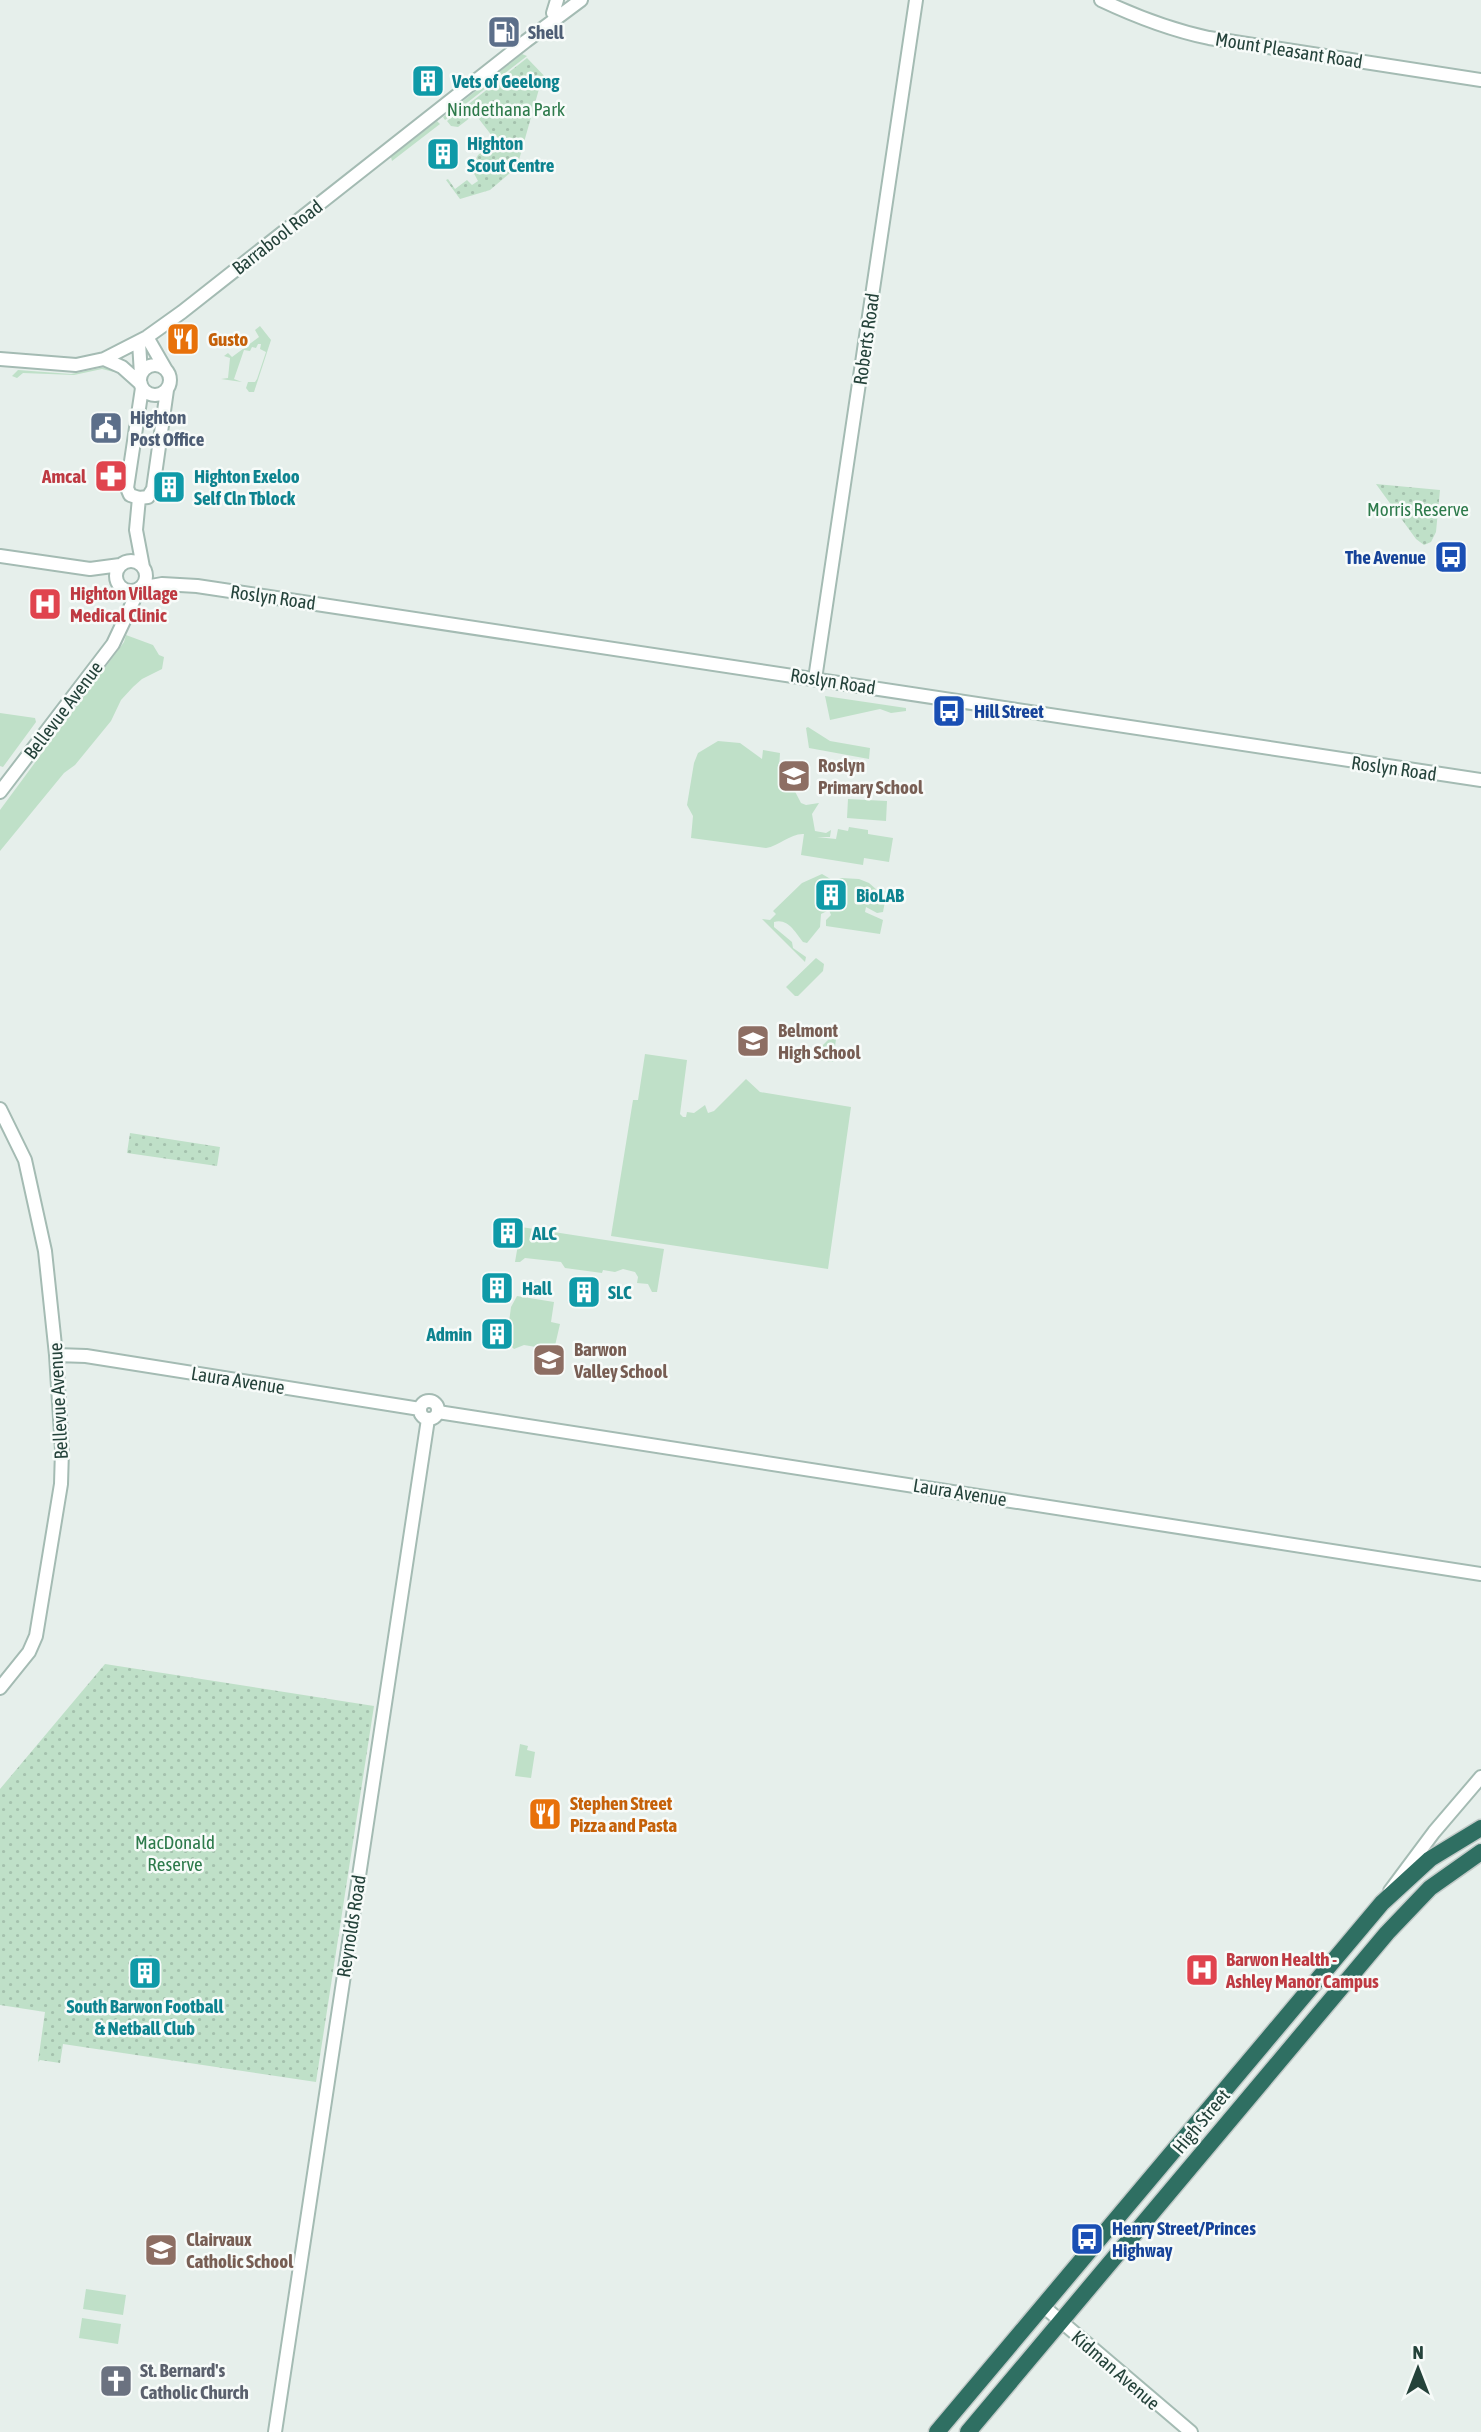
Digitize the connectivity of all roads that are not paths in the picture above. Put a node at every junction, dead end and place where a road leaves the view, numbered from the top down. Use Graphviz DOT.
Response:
graph roads {
  1 [pos="566,0"];
  2 [pos="581,0"];
  3 [pos="916,0"];
  4 [pos="1101,0"];
  5 [pos="555,6"];
  6 [pos="526,41"];
  7 [pos="1481,80"];
  8 [pos="143,339"];
  9 [pos="0,359"];
  10 [pos="104,359"];
  11 [pos="167,372"];
  12 [pos="141,382"];
  13 [pos="167,390"];
  14 [pos="139,498"];
  15 [pos="136,530"];
  16 [pos="0,556"];
  17 [pos="121,565"];
  18 [pos="73,567"];
  19 [pos="144,568"];
  20 [pos="118,584"];
  21 [pos="185,584"];
  22 [pos="140,588"];
  23 [pos="122,625"];
  24 [pos="815,679"];
  25 [pos="1481,780"];
  26 [pos="0,792"];
  27 [pos="0,1109"];
  28 [pos="56,1355"];
  29 [pos="429,1413"];
  30 [pos="1481,1574"];
  31 [pos="0,1688"];
  32 [pos="1481,1777"];
  33 [pos="1481,1828"];
  34 [pos="1481,1852"];
  35 [pos="1382,1903"];
  36 [pos="1334,1961"];
  37 [pos="1347,1980"];
  38 [pos="1043,2306"];
  39 [pos="1061,2321"];
  40 [pos="275,2432"];
  41 [pos="937,2432"];
  42 [pos="968,2432"];
  43 [pos="1191,2432"];
  1 -- 5 [label="street, Barrabool Road"];
  2 -- 6 [label="street, Barrabool Road"];
  3 -- 24 [label="street, Roberts Road"];
  4 -- 7 [label="street, Mount Pleasant Road"];
  5 -- 6 [label="street, Barrabool Road"];
  6 -- 8 [label="street, Barrabool Road"];
  8 -- 10 [label="street, Barrabool Road"];
  8 -- 11 [label="street"];
  8 -- 12 [label="street"];
  9 -- 10 [label="street, Barrabool Road"];
  10 -- 12 [label="street"];
  11 -- 12 [label="street"];
  11 -- 13 [label="street"];
  12 -- 13 [label="street"];
  12 -- 14 [label="street"];
  13 -- 14 [label="street"];
  14 -- 15 [label="street"];
  15 -- 17 [label="street"];
  15 -- 19 [label="street"];
  16 -- 18 [label="street, Roslyn Road"];
  17 -- 18 [label="street, Roslyn Road"];
  17 -- 19 [label="street, Roslyn Road"];
  17 -- 20 [label="street"];
  18 -- 20 [label="street, Roslyn Road"];
  19 -- 21 [label="street, Roslyn Road"];
  19 -- 22 [label="street"];
  20 -- 22 [label="street, Roslyn Road"];
  20 -- 23 [label="street"];
  21 -- 22 [label="street, Roslyn Road"];
  21 -- 24 [label="street, Roslyn Road"];
  22 -- 23 [label="street, Bellevue Avenue"];
  23 -- 26 [label="street, Bellevue Avenue"];
  24 -- 25 [label="street, Roslyn Road"];
  27 -- 28 [label="street, Bellevue Avenue"];
  28 -- 29 [label="street, Laura Avenue"];
  28 -- 31 [label="street, Bellevue Avenue"];
  29 -- 30 [label="street, Laura Avenue"];
  29 -- 40 [label="street, Reynolds Road"];
  32 -- 35 [label="street, High Street"];
  33 -- 35 [label="highway, High Street"];
  34 -- 37 [label="highway, High Street"];
  35 -- 36 [label="highway, High Street"];
  36 -- 37 [label="highway"];
  36 -- 38 [label="highway, High Street"];
  37 -- 39 [label="highway, High Street"];
  38 -- 39 [label="street, Kidman Avenue"];
  38 -- 41 [label="highway, High Street"];
  39 -- 42 [label="highway, High Street"];
  39 -- 43 [label="street, Kidman Avenue"];
}
